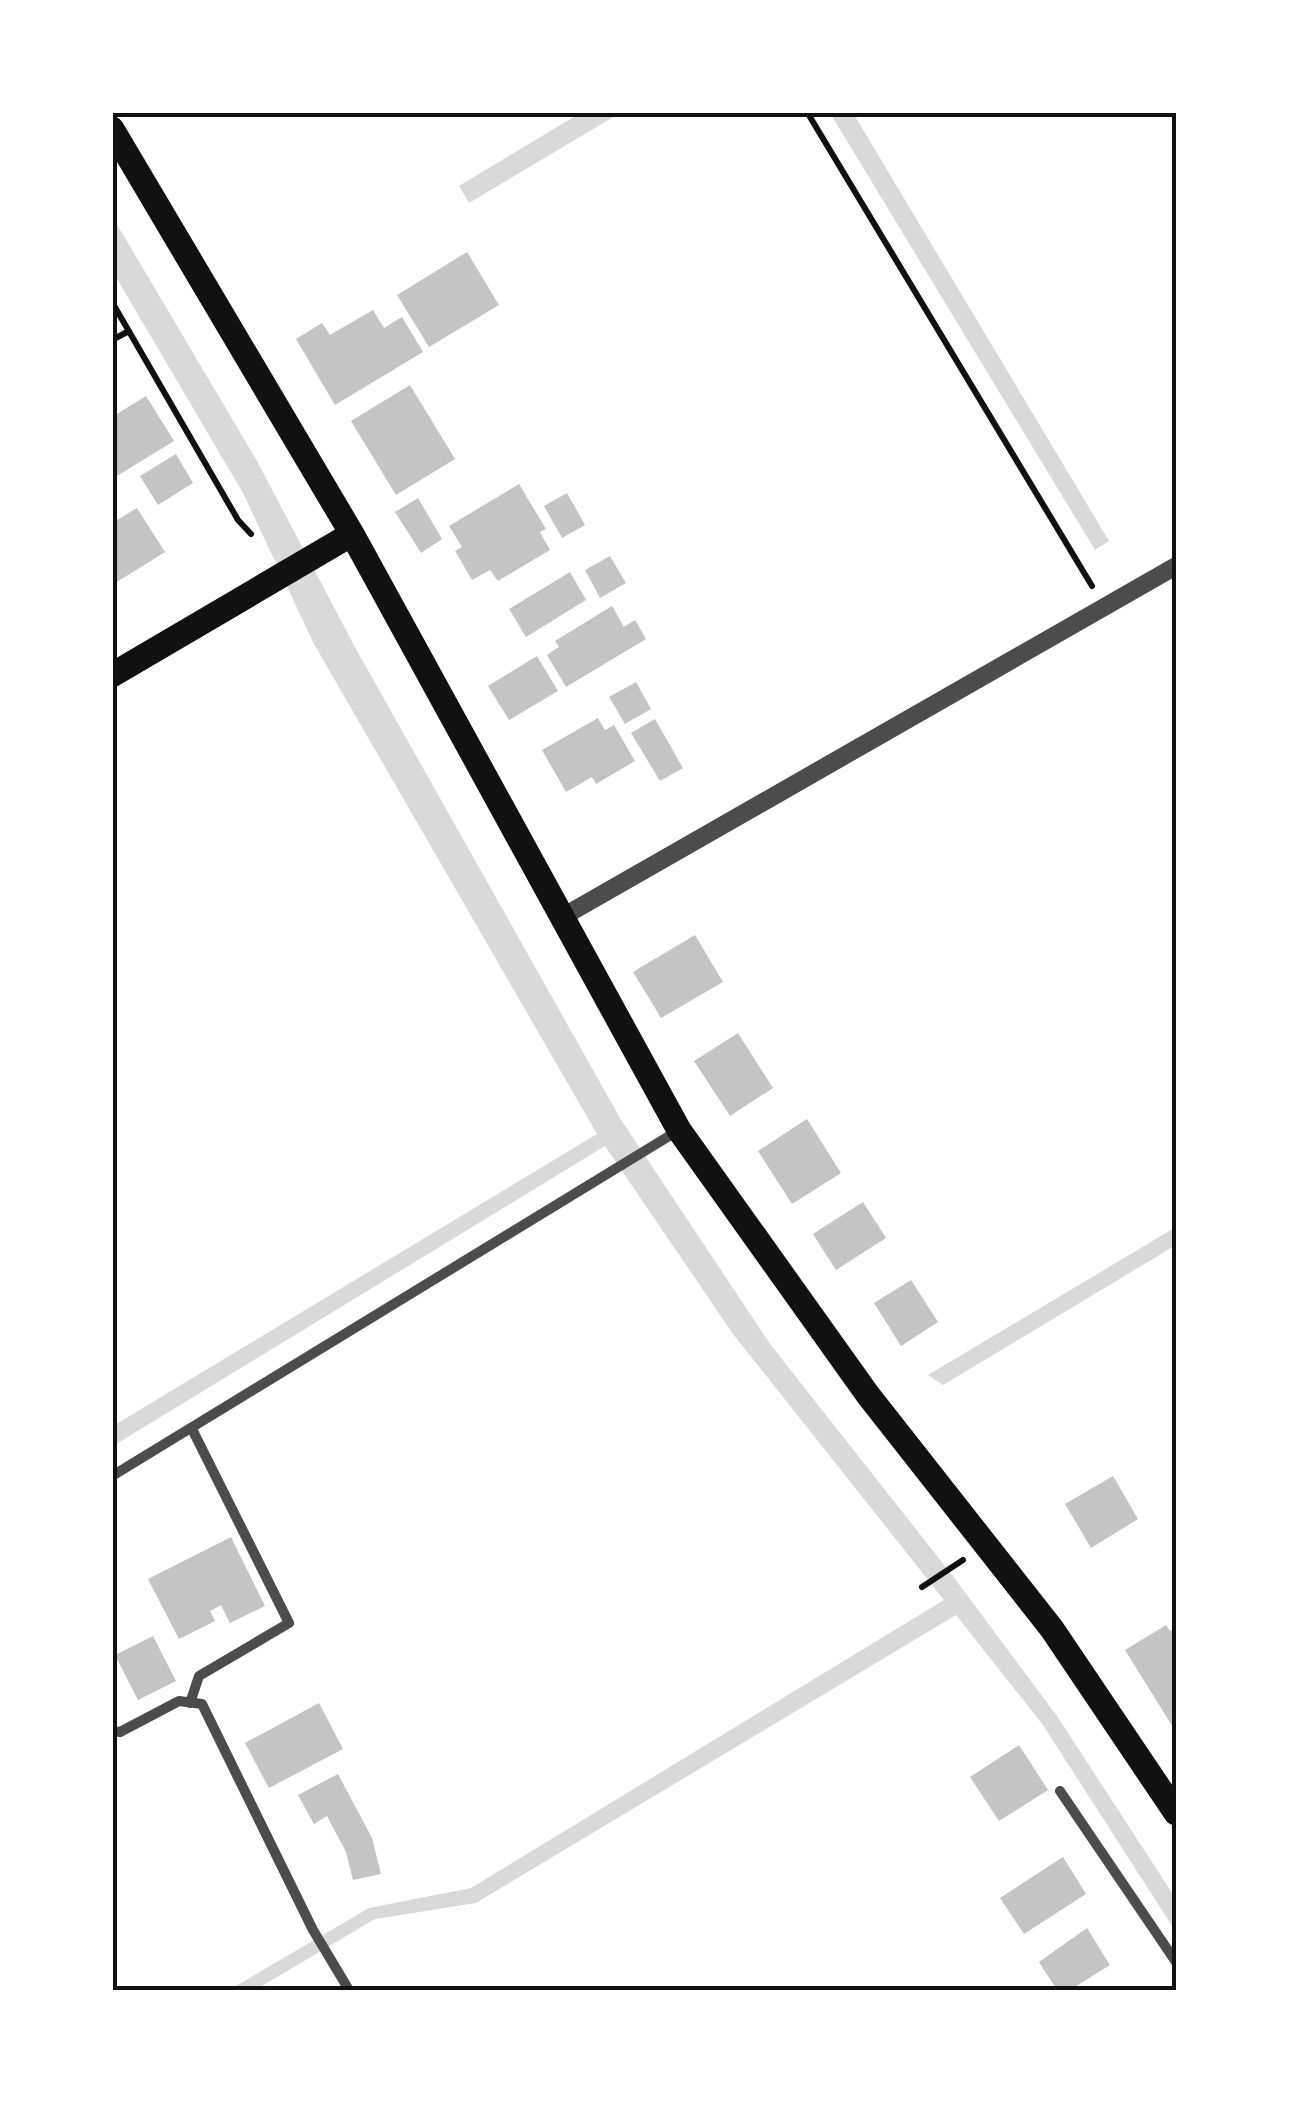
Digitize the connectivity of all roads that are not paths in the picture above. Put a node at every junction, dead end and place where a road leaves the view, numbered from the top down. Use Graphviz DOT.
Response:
graph roads {
  1 [pos="112,129"];
  2 [pos="352,534"];
  3 [pos="1176,566"];
  4 [pos="112,674"];
  5 [pos="564,916"];
  6 [pos="679,1130"];
  7 [pos="192,1429"];
  8 [pos="112,1476"];
  9 [pos="190,1702"];
  10 [pos="112,1731"];
  11 [pos="1060,1791"];
  12 [pos="1176,1813"];
  13 [pos="1176,1962"];
  14 [pos="349,1990"];
  1 -- 2 [label="main road"];
  2 -- 4 [label="main road"];
  2 -- 5 [label="main road"];
  3 -- 5 [label="street"];
  5 -- 6 [label="main road"];
  6 -- 7 [label="street"];
  6 -- 12 [label="main road"];
  7 -- 8 [label="street"];
  7 -- 9 [label="street"];
  9 -- 10 [label="street"];
  9 -- 14 [label="street"];
  11 -- 13 [label="street"];
}
